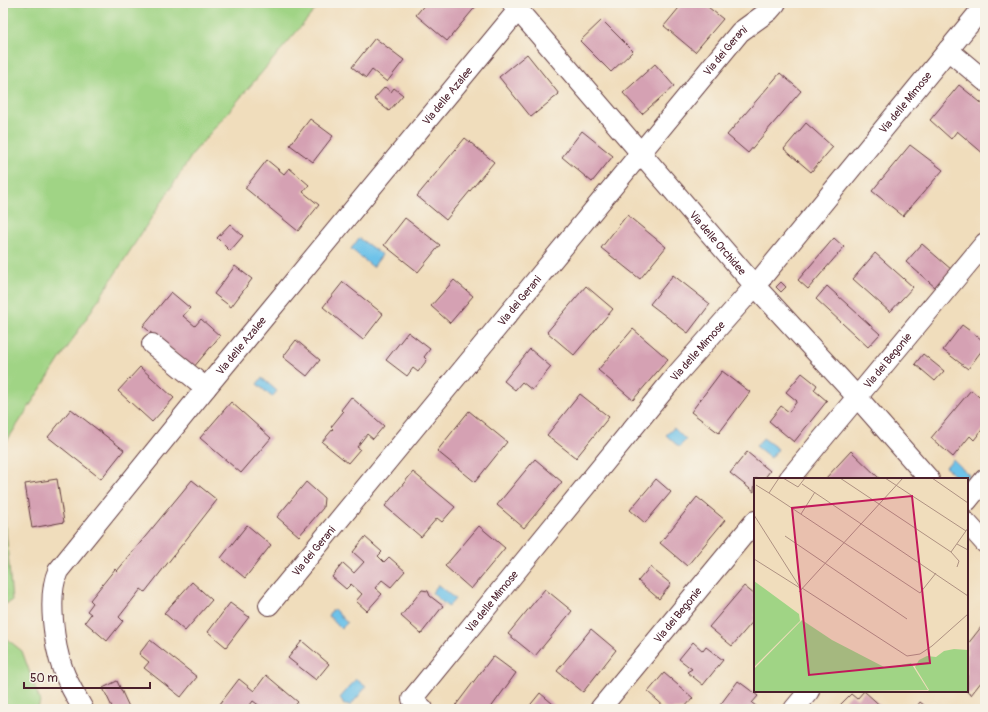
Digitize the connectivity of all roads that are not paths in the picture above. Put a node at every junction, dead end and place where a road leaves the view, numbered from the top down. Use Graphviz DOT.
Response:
graph roads {
  1 [pos="776,3"];
  2 [pos="985,5"];
  3 [pos="515,6"];
  4 [pos="948,50"];
  5 [pos="985,81"];
  6 [pos="642,153"];
  7 [pos="985,243"];
  8 [pos="755,286"];
  9 [pos="152,344"];
  10 [pos="206,388"];
  11 [pos="857,397"];
  12 [pos="790,478"];
  13 [pos="928,478"];
  14 [pos="985,479"];
  15 [pos="968,500"];
  16 [pos="754,522"];
  17 [pos="968,524"];
  18 [pos="985,543"];
  19 [pos="269,605"];
  20 [pos="808,692"];
  21 [pos="417,704"];
  22 [pos="83,709"];
  23 [pos="600,709"];
  24 [pos="794,709"];
  1 -- 6 [label="street, Via dei Gerani"];
  2 -- 4 [label="street, Via delle Mimose"];
  3 -- 6 [label="street, Via delle Orchidee"];
  3 -- 10 [label="street, Via delle Azalee"];
  4 -- 5 [label="street"];
  4 -- 8 [label="street, Via delle Mimose"];
  6 -- 8 [label="street, Via delle Orchidee"];
  6 -- 19 [label="street, Via dei Gerani"];
  7 -- 11 [label="street, Via dei Begonie"];
  8 -- 11 [label="street, Via delle Orchidee"];
  8 -- 21 [label="street, Via delle Mimose"];
  9 -- 10 [label="street"];
  10 -- 22 [label="street, Via delle Azalee"];
  11 -- 12 [label="street, Via dei Begonie"];
  11 -- 13 [label="street, Via delle Orchidee"];
  14 -- 15 [label="street"];
  16 -- 23 [label="street, Via dei Begonie"];
  17 -- 18 [label="street"];
  20 -- 24 [label="street"];
}
